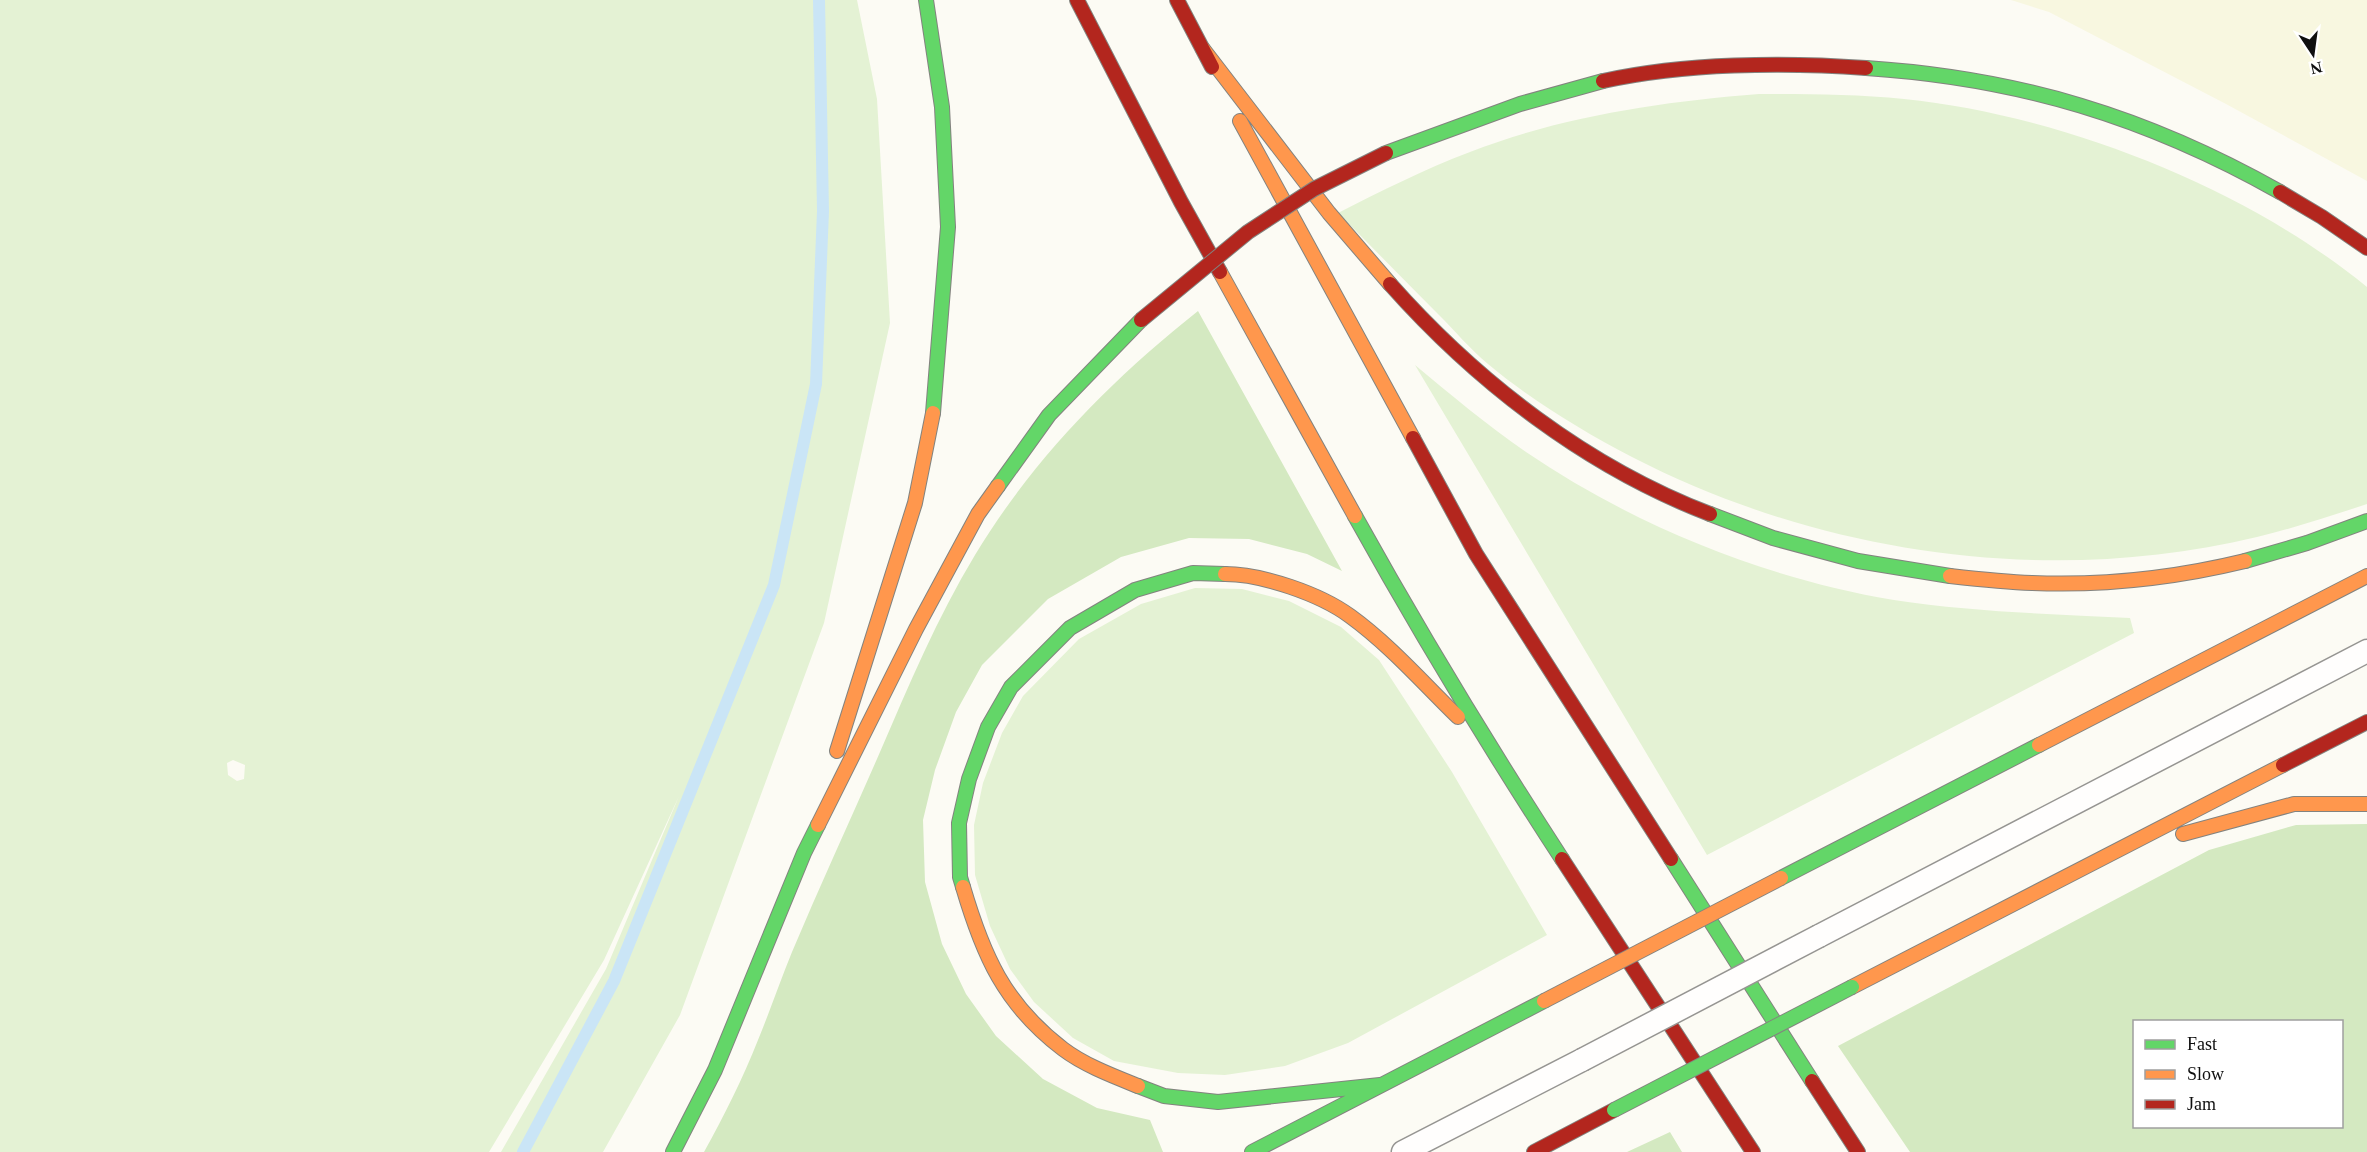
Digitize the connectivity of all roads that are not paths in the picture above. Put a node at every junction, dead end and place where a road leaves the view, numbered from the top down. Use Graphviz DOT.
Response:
graph roads {
  1 [pos="926,0"];
  2 [pos="1077,0"];
  3 [pos="1177,0"];
  4 [pos="1203,49"];
  5 [pos="2367,248"];
  6 [pos="2367,521"];
  7 [pos="2367,576"];
  8 [pos="2367,651"];
  9 [pos="2367,722"];
  10 [pos="1492,751"];
  11 [pos="2367,804"];
  12 [pos="804,853"];
  13 [pos="2104,858"];
  14 [pos="1380,1085"];
  15 [pos="1614,1110"];
  16 [pos="673,1152"];
  17 [pos="1252,1152"];
  18 [pos="1404,1152"];
  19 [pos="1534,1152"];
  20 [pos="1554,1152"];
  21 [pos="1753,1152"];
  22 [pos="1858,1152"];
  1 -- 12 [label="highway"];
  2 -- 10 [label="highway"];
  3 -- 4 [label="highway"];
  4 -- 6 [label="highway"];
  4 -- 22 [label="highway"];
  5 -- 12 [label="highway, bridge"];
  7 -- 14 [label="highway, bridge"];
  8 -- 18 [label="lane, bridge"];
  9 -- 13 [label="highway"];
  10 -- 14 [label="highway"];
  10 -- 21 [label="highway"];
  11 -- 13 [label="highway"];
  12 -- 16 [label="highway"];
  13 -- 15 [label="highway, bridge"];
  14 -- 17 [label="highway"];
  15 -- 19 [label="highway"];
  15 -- 20 [label="highway"];
}
